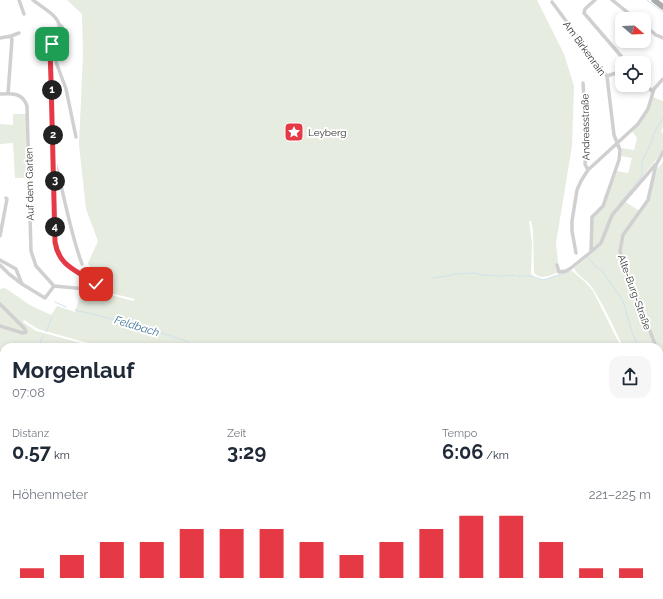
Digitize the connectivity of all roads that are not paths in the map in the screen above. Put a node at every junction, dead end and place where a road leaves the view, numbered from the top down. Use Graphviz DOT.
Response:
graph roads {
  1 [pos="19,0"];
  2 [pos="33,0"];
  3 [pos="595,0"];
  4 [pos="612,0"];
  5 [pos="654,0"];
  6 [pos="552,2"];
  7 [pos="663,7"];
  8 [pos="627,12"];
  9 [pos="24,14"];
  10 [pos="59,24"];
  11 [pos="651,31"];
  12 [pos="19,33"];
  13 [pos="11,36"];
  14 [pos="0,38"];
  15 [pos="663,38"];
  16 [pos="621,56"];
  17 [pos="615,74"];
  18 [pos="607,76"];
  19 [pos="663,79"];
  20 [pos="584,83"];
  21 [pos="653,92"];
  22 [pos="0,94"];
  23 [pos="8,94"];
  24 [pos="76,137"];
  25 [pos="618,143"];
  26 [pos="663,152"];
  27 [pos="658,160"];
  28 [pos="54,161"];
  29 [pos="588,170"];
  30 [pos="6,198"];
  31 [pos="0,236"];
  32 [pos="592,252"];
  33 [pos="576,253"];
  34 [pos="0,262"];
  35 [pos="82,264"];
  36 [pos="557,265"];
  37 [pos="22,284"];
  38 [pos="54,286"];
  39 [pos="0,304"];
  40 [pos="0,326"];
  41 [pos="654,343"];
  1 -- 9 [label="street"];
  2 -- 10 [label="street"];
  3 -- 16 [label="street"];
  4 -- 8 [label="street"];
  5 -- 7 [label="main road"];
  6 -- 18 [label="street, Am Birkenrain"];
  10 -- 24 [label="street"];
  10 -- 28 [label="street"];
  11 -- 15 [label="street"];
  12 -- 13 [label="street"];
  13 -- 14 [label="street"];
  13 -- 23 [label="street"];
  17 -- 18 [label="street"];
  18 -- 25 [label="street, Am Birkenrain"];
  19 -- 21 [label="street"];
  20 -- 29 [label="street, Andreasstraße"];
  21 -- 25 [label="street"];
  22 -- 23 [label="street, Auf dem Garten"];
  23 -- 38 [label="street, Auf dem Garten"];
  25 -- 29 [label="street"];
  25 -- 32 [label="street, Am Birkenrain"];
  26 -- 27 [label="street, Alte-Burg-Straße"];
  27 -- 32 [label="street"];
  27 -- 41 [label="street, Alte-Burg-Straße"];
  28 -- 35 [label="street"];
  28 -- 38 [label="street"];
  29 -- 33 [label="street"];
  30 -- 31 [label="street"];
  32 -- 36 [label="street"];
  34 -- 37 [label="street"];
  34 -- 37 [label="street"];
  37 -- 38 [label="street"];
  39 -- 40 [label="street"];
}
